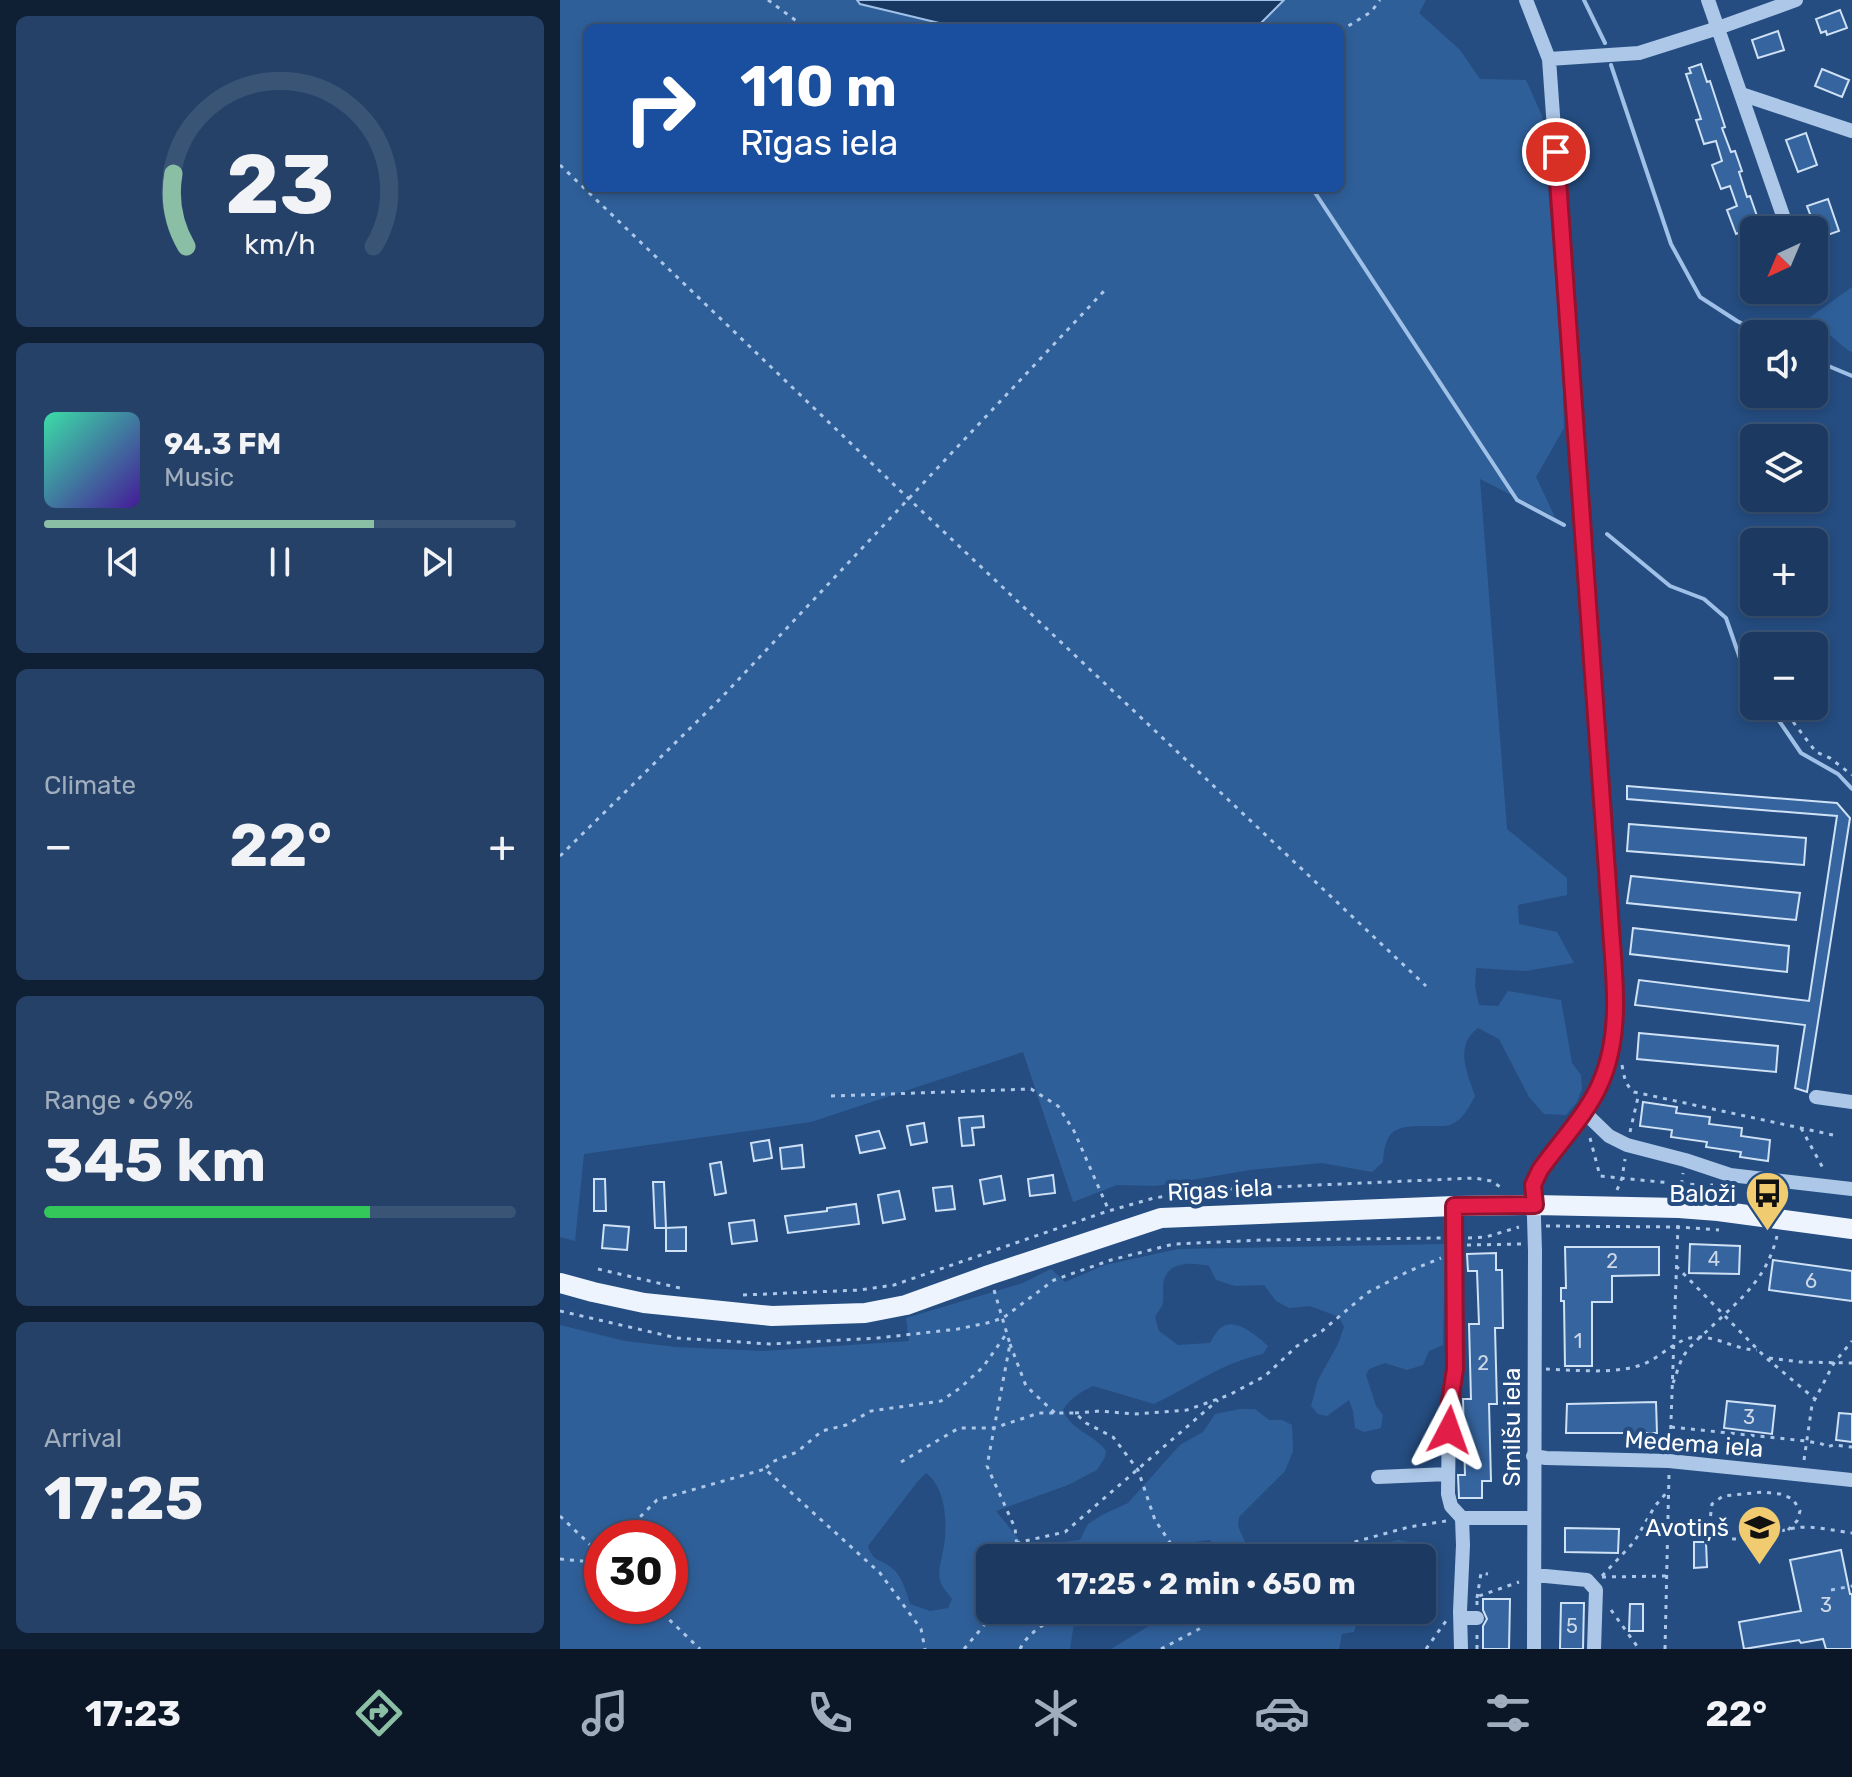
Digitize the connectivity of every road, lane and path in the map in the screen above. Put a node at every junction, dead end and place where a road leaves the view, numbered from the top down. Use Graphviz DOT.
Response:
graph roads {
  1 [pos="768,0"];
  2 [pos="1380,0"];
  3 [pos="1526,0"];
  4 [pos="1708,0"];
  5 [pos="1796,0"];
  6 [pos="801,24"];
  7 [pos="1718,28"];
  8 [pos="1344,29"];
  9 [pos="1549,59"];
  10 [pos="1741,94"];
  11 [pos="1852,131"];
  12 [pos="560,165"];
  13 [pos="584,188"];
  14 [pos="588,192"];
  15 [pos="1783,216"];
  16 [pos="1105,290"];
  17 [pos="909,499"];
  18 [pos="1792,720"];
  19 [pos="1852,775"];
  20 [pos="560,856"];
  21 [pos="1426,986"];
  22 [pos="1622,1058"];
  23 [pos="831,1096"];
  24 [pos="1816,1097"];
  25 [pos="1852,1102"];
  26 [pos="1583,1111"];
  27 [pos="1801,1128"];
  28 [pos="1833,1135"];
  29 [pos="1832,1185"];
  30 [pos="1852,1189"];
  31 [pos="1454,1206"];
  32 [pos="1109,1211"];
  33 [pos="1535,1216"];
  34 [pos="1678,1227"];
  35 [pos="1852,1229"];
  36 [pos="1722,1230"];
  37 [pos="1767,1233"];
  38 [pos="1535,1244"];
  39 [pos="1455,1245"];
  40 [pos="1676,1266"];
  41 [pos="989,1275"];
  42 [pos="560,1283"];
  43 [pos="560,1311"];
  44 [pos="1723,1316"];
  45 [pos="1003,1318"];
  46 [pos="1007,1333"];
  47 [pos="1701,1337"];
  48 [pos="1852,1341"];
  49 [pos="1010,1344"];
  50 [pos="1673,1346"];
  51 [pos="1757,1350"];
  52 [pos="1765,1357"];
  53 [pos="1834,1363"];
  54 [pos="1852,1363"];
  55 [pos="1534,1368"];
  56 [pos="1672,1387"];
  57 [pos="1220,1398"];
  58 [pos="1815,1399"];
  59 [pos="1055,1413"];
  60 [pos="1075,1413"];
  61 [pos="1670,1427"];
  62 [pos="994,1428"];
  63 [pos="1746,1435"];
  64 [pos="1806,1441"];
  65 [pos="1852,1447"];
  66 [pos="1533,1456"];
  67 [pos="1669,1461"];
  68 [pos="901,1462"];
  69 [pos="765,1469"];
  70 [pos="1743,1469"];
  71 [pos="1138,1470"];
  72 [pos="1448,1474"];
  73 [pos="1803,1475"];
  74 [pos="1378,1477"];
  75 [pos="1852,1480"];
  76 [pos="1668,1491"];
  77 [pos="560,1516"];
  78 [pos="1462,1518"];
  79 [pos="1534,1518"];
  80 [pos="637,1520"];
  81 [pos="1788,1530"];
  82 [pos="1852,1533"];
  83 [pos="584,1538"];
  84 [pos="1016,1543"];
  85 [pos="1171,1544"];
  86 [pos="1347,1544"];
  87 [pos="560,1559"];
  88 [pos="584,1561"];
  89 [pos="1488,1574"];
  90 [pos="1667,1576"];
  91 [pos="1535,1578"];
  92 [pos="1852,1586"];
  93 [pos="1596,1590"];
  94 [pos="1831,1590"];
  95 [pos="1477,1598"];
  96 [pos="1460,1617"];
  97 [pos="1477,1618"];
  98 [pos="674,1624"];
  99 [pos="985,1624"];
  100 [pos="1045,1624"];
  101 [pos="1205,1624"];
  102 [pos="700,1649"];
  103 [pos="925,1649"];
  104 [pos="964,1649"];
  105 [pos="1020,1649"];
  106 [pos="1161,1649"];
  107 [pos="1426,1649"];
  108 [pos="1461,1649"];
  109 [pos="1477,1649"];
  110 [pos="1534,1649"];
  111 [pos="1594,1649"];
  112 [pos="1639,1649"];
  113 [pos="1665,1649"];
  1 -- 6 [label="path"];
  2 -- 8 [label="path"];
  3 -- 9 [label="street, Smilšu iela"];
  4 -- 7 [label="street"];
  5 -- 7 [label="street"];
  7 -- 9 [label="street"];
  7 -- 10 [label="street"];
  9 -- 26 [label="street, Smilšu iela"];
  10 -- 11 [label="street"];
  10 -- 15 [label="street"];
  12 -- 13 [label="path"];
  14 -- 17 [label="path"];
  16 -- 17 [label="path"];
  17 -- 20 [label="path"];
  17 -- 21 [label="path"];
  18 -- 19 [label="path"];
  22 -- 27 [label="path"];
  23 -- 32 [label="path"];
  24 -- 25 [label="street"];
  26 -- 29 [label="street"];
  26 -- 33 [label="street, Smilšu iela"];
  27 -- 28 [label="path"];
  27 -- 29 [label="path"];
  29 -- 30 [label="street"];
  31 -- 33 [label="main road, Rīgas iela"];
  31 -- 39 [label="street"];
  31 -- 41 [label="main road, Rīgas iela"];
  33 -- 34 [label="path"];
  33 -- 35 [label="main road, Rīgas iela"];
  33 -- 38 [label="street, Smilšu iela"];
  33 -- 39 [label="path"];
  34 -- 36 [label="path"];
  34 -- 40 [label="path"];
  37 -- 44 [label="path"];
  38 -- 39 [label="path"];
  38 -- 55 [label="street, Smilšu iela"];
  39 -- 45 [label="path"];
  39 -- 57 [label="path"];
  39 -- 72 [label="street"];
  40 -- 44 [label="path"];
  40 -- 50 [label="path"];
  41 -- 42 [label="main road, Rīgas iela"];
  41 -- 45 [label="path"];
  43 -- 45 [label="path"];
  44 -- 47 [label="path"];
  44 -- 51 [label="path"];
  45 -- 46 [label="path"];
  46 -- 49 [label="path"];
  46 -- 69 [label="path"];
  47 -- 50 [label="path"];
  47 -- 51 [label="path"];
  47 -- 56 [label="path"];
  48 -- 53 [label="path"];
  49 -- 59 [label="path"];
  49 -- 62 [label="path"];
  50 -- 55 [label="path"];
  50 -- 56 [label="path"];
  51 -- 52 [label="path"];
  52 -- 53 [label="path"];
  52 -- 58 [label="path"];
  53 -- 54 [label="path"];
  53 -- 58 [label="path"];
  55 -- 66 [label="street, Smilšu iela"];
  56 -- 61 [label="path"];
  57 -- 60 [label="path"];
  57 -- 71 [label="path"];
  58 -- 64 [label="path"];
  59 -- 60 [label="path"];
  59 -- 62 [label="path"];
  60 -- 71 [label="path"];
  61 -- 63 [label="path"];
  61 -- 67 [label="path"];
  62 -- 68 [label="path"];
  62 -- 84 [label="path"];
  63 -- 64 [label="path"];
  63 -- 70 [label="path"];
  64 -- 65 [label="path"];
  64 -- 73 [label="path"];
  66 -- 67 [label="street, Medema iela"];
  66 -- 79 [label="street, Smilšu iela"];
  67 -- 70 [label="street, Medema iela"];
  67 -- 76 [label="path"];
  69 -- 80 [label="path"];
  69 -- 103 [label="path"];
  70 -- 73 [label="street, Medema iela"];
  71 -- 84 [label="path"];
  71 -- 85 [label="path"];
  72 -- 74 [label="street"];
  72 -- 78 [label="street"];
  73 -- 75 [label="street, Medema iela"];
  76 -- 90 [label="path"];
  76 -- 90 [label="path"];
  77 -- 83 [label="path"];
  78 -- 79 [label="street"];
  78 -- 86 [label="path"];
  78 -- 96 [label="street"];
  79 -- 91 [label="street, Smilšu iela"];
  81 -- 81 [label="path"];
  81 -- 82 [label="path"];
  87 -- 88 [label="path"];
  89 -- 95 [label="path"];
  90 -- 113 [label="path"];
  91 -- 93 [label="street"];
  91 -- 95 [label="path"];
  91 -- 110 [label="street, Smilšu iela"];
  92 -- 94 [label="path"];
  93 -- 111 [label="street"];
  93 -- 112 [label="path"];
  95 -- 97 [label="path"];
  96 -- 97 [label="street"];
  96 -- 107 [label="path"];
  96 -- 108 [label="street"];
  97 -- 109 [label="path"];
  98 -- 102 [label="path"];
  99 -- 104 [label="path"];
  100 -- 105 [label="path"];
  101 -- 106 [label="path"];
}
